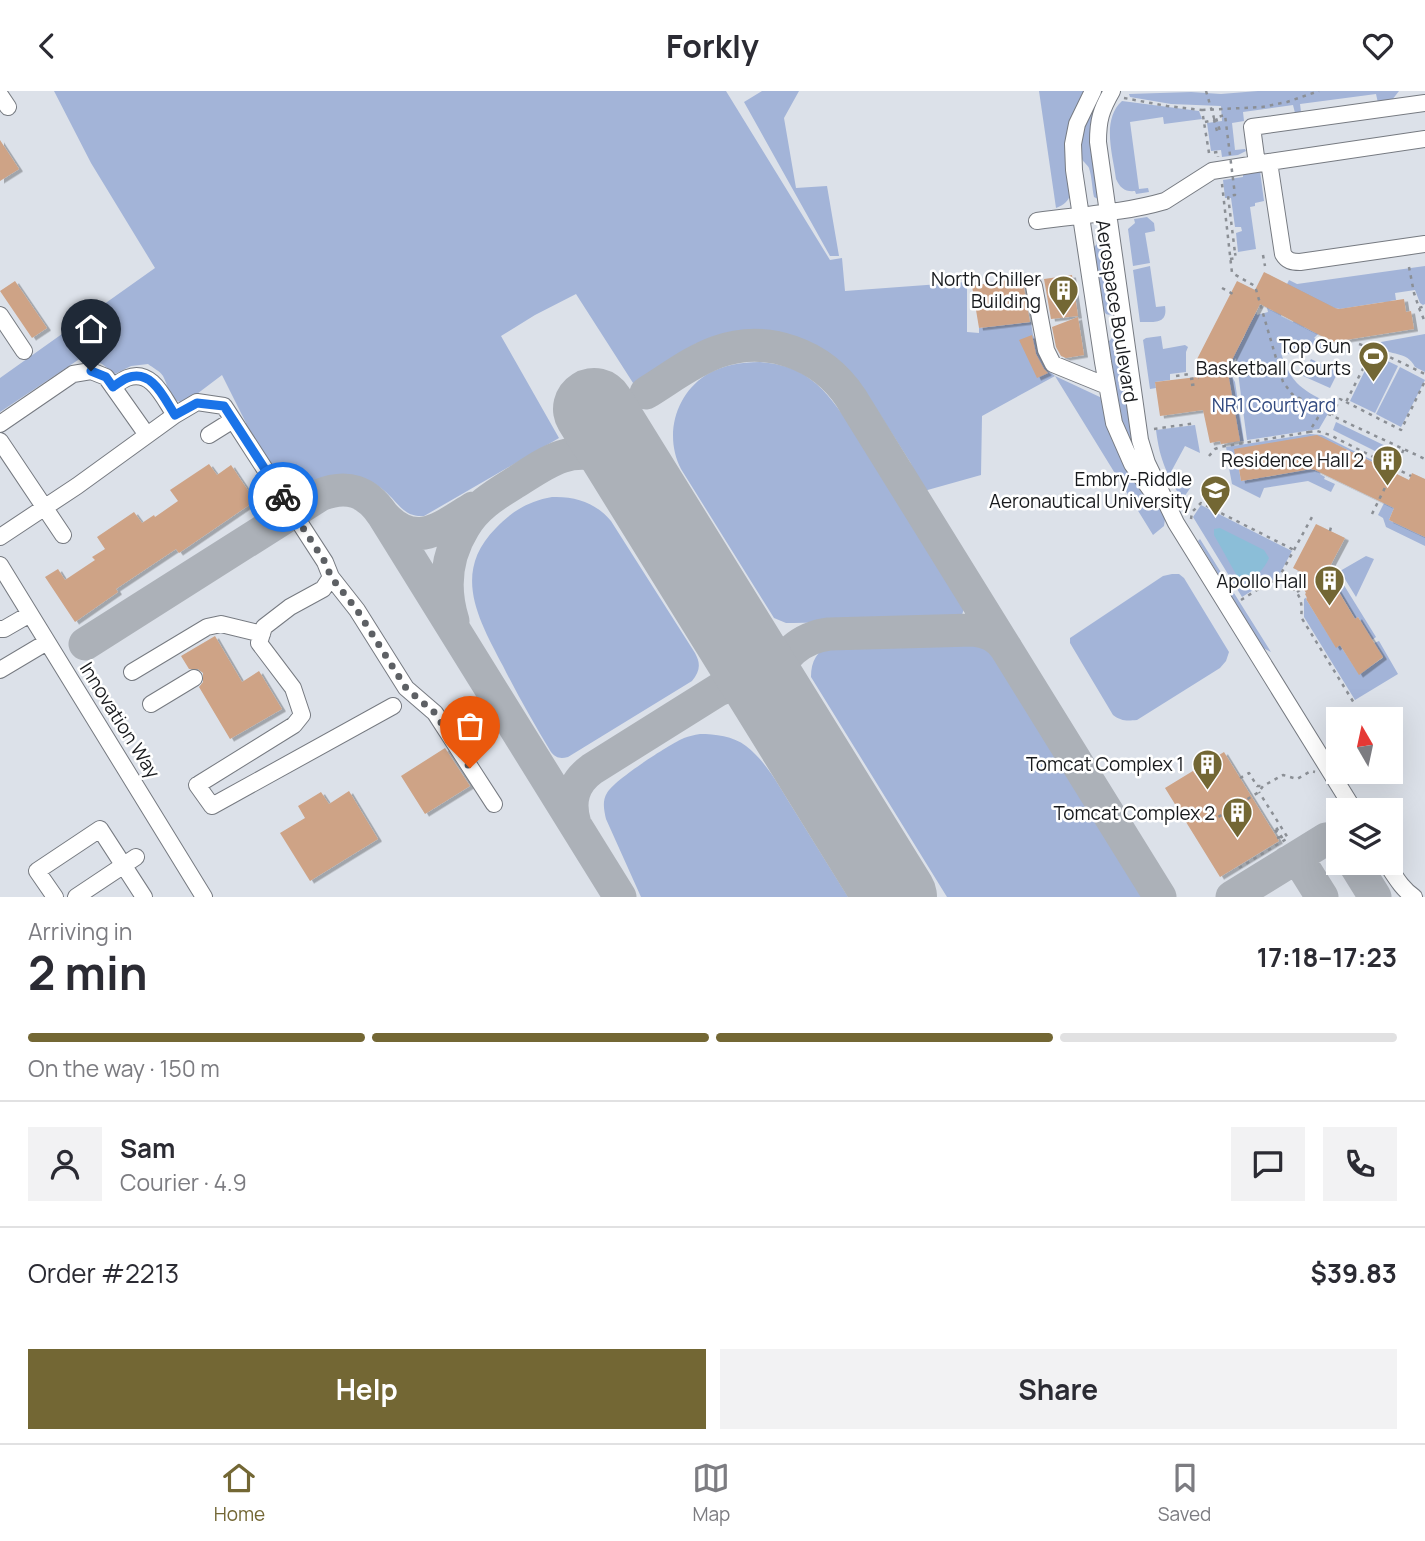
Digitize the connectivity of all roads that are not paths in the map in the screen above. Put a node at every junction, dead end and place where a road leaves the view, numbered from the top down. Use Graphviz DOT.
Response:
graph roads {
  1 [pos="1093,91"];
  2 [pos="1409,91"];
  3 [pos="1118,94"];
  4 [pos="1425,103"];
  5 [pos="1400,106"];
  6 [pos="1425,139"];
  7 [pos="1263,163"];
  8 [pos="1108,212"];
  9 [pos="1081,215"];
  10 [pos="1037,221"];
  11 [pos="1425,244"];
  12 [pos="1034,286"];
  13 [pos="0,315"];
  14 [pos="1123,325"];
  15 [pos="1099,327"];
  16 [pos="24,351"];
  17 [pos="1107,386"];
  18 [pos="113,387"];
  19 [pos="175,415"];
  20 [pos="233,420"];
  21 [pos="0,424"];
  22 [pos="147,435"];
  23 [pos="209,435"];
  24 [pos="0,442"];
  25 [pos="45,507"];
  26 [pos="1183,521"];
  27 [pos="63,535"];
  28 [pos="0,537"];
  29 [pos="0,565"];
  30 [pos="331,577"];
  31 [pos="30,614"];
  32 [pos="0,629"];
  33 [pos="262,634"];
  34 [pos="47,642"];
  35 [pos="0,670"];
  36 [pos="132,672"];
  37 [pos="194,678"];
  38 [pos="151,704"];
  39 [pos="393,706"];
  40 [pos="1347,798"];
  41 [pos="494,804"];
  42 [pos="130,861"];
  43 [pos="1395,875"];
  44 [pos="55,897"];
  45 [pos="76,897"];
  46 [pos="144,897"];
  47 [pos="204,897"];
  48 [pos="1415,897"];
  1 -- 9 [label="street, Aerospace Boulevard"];
  2 -- 5 [label="street"];
  3 -- 8 [label="street, Aerospace Boulevard"];
  4 -- 5 [label="street"];
  5 -- 7 [label="street"];
  6 -- 7 [label="street"];
  7 -- 8 [label="street"];
  7 -- 11 [label="street"];
  8 -- 9 [label="street"];
  8 -- 14 [label="street, Aerospace Boulevard"];
  9 -- 10 [label="street"];
  9 -- 15 [label="street, Aerospace Boulevard"];
  12 -- 17 [label="street"];
  13 -- 16 [label="street"];
  14 -- 15 [label="street"];
  14 -- 26 [label="street, Aerospace Boulevard"];
  15 -- 17 [label="street, Aerospace Boulevard"];
  17 -- 26 [label="street, Aerospace Boulevard"];
  18 -- 19 [label="street"];
  18 -- 21 [label="street"];
  18 -- 22 [label="street"];
  19 -- 20 [label="street"];
  19 -- 22 [label="street"];
  20 -- 23 [label="street"];
  20 -- 30 [label="street"];
  22 -- 25 [label="street"];
  24 -- 25 [label="street"];
  25 -- 27 [label="street"];
  25 -- 28 [label="street"];
  26 -- 40 [label="street, Aerospace Boulevard"];
  29 -- 31 [label="street, Innovation Way"];
  30 -- 33 [label="street"];
  30 -- 41 [label="street"];
  31 -- 32 [label="street"];
  31 -- 34 [label="street, Innovation Way"];
  33 -- 36 [label="street"];
  33 -- 39 [label="street"];
  34 -- 35 [label="street"];
  34 -- 47 [label="street, Innovation Way"];
  37 -- 38 [label="street"];
  42 -- 44 [label="street"];
  42 -- 45 [label="street"];
  42 -- 46 [label="street"];
  43 -- 48 [label="street"];
}
